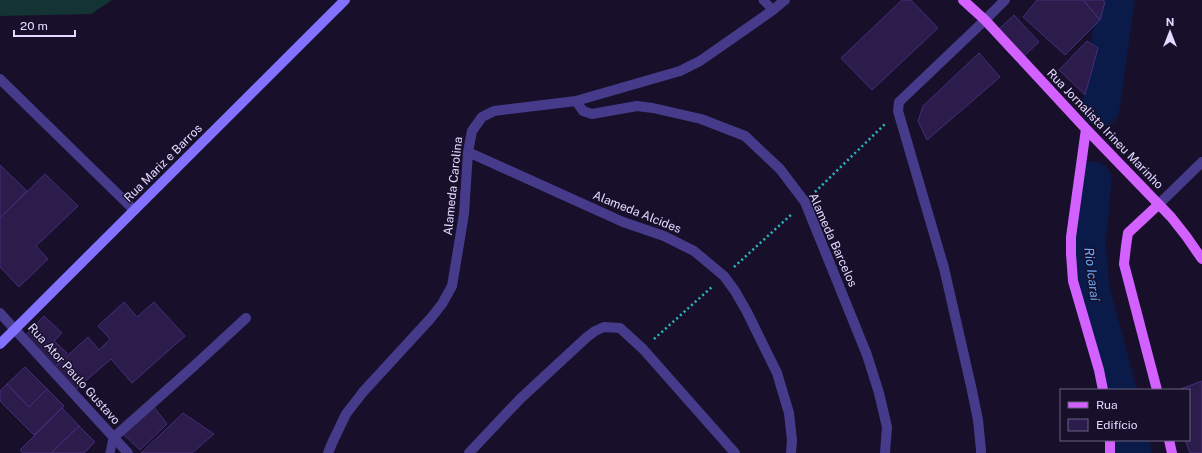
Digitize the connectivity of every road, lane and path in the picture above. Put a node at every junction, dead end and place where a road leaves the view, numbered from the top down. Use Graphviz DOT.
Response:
graph roads {
  1 [pos="345,0"];
  2 [pos="763,0"];
  3 [pos="785,0"];
  4 [pos="963,0"];
  5 [pos="1005,0"];
  6 [pos="773,10"];
  7 [pos="985,20"];
  8 [pos="0,79"];
  9 [pos="576,101"];
  10 [pos="898,111"];
  11 [pos="1086,129"];
  12 [pos="468,152"];
  13 [pos="1202,162"];
  14 [pos="805,202"];
  15 [pos="1158,204"];
  16 [pos="134,210"];
  17 [pos="1202,259"];
  18 [pos="724,276"];
  19 [pos="0,313"];
  20 [pos="246,318"];
  21 [pos="15,329"];
  22 [pos="0,344"];
  23 [pos="643,349"];
  24 [pos="1103,389"];
  25 [pos="1157,389"];
  26 [pos="113,438"];
  27 [pos="1110,441"];
  28 [pos="1169,441"];
  29 [pos="110,453"];
  30 [pos="128,453"];
  31 [pos="328,453"];
  32 [pos="469,453"];
  33 [pos="735,453"];
  34 [pos="791,453"];
  35 [pos="885,453"];
  36 [pos="981,453"];
  37 [pos="1110,453"];
  38 [pos="1172,453"];
  1 -- 16 [label="main road, Rua Mariz e Barros"];
  2 -- 6 [label="lane"];
  3 -- 6 [label="street, Alameda Carolina"];
  4 -- 7 [label="main road, Rua Jornalista Irineu Marinho"];
  5 -- 7 [label="street"];
  6 -- 9 [label="street, Alameda Carolina"];
  7 -- 10 [label="street"];
  7 -- 11 [label="main road, Rua Jornalista Irineu Marinho"];
  8 -- 16 [label="street"];
  9 -- 12 [label="street, Alameda Carolina"];
  9 -- 14 [label="street, Alameda Barcelos"];
  10 -- 14 [label="path"];
  10 -- 36 [label="street"];
  11 -- 15 [label="main road, Rua Jornalista Irineu Marinho"];
  11 -- 24 [label="main road"];
  12 -- 18 [label="street, Alameda Alcides"];
  12 -- 31 [label="street, Alameda Carolina"];
  13 -- 15 [label="street"];
  14 -- 18 [label="path"];
  14 -- 35 [label="street, Alameda Barcelos"];
  15 -- 17 [label="main road, Rua Jornalista Irineu Marinho"];
  15 -- 25 [label="main road"];
  16 -- 21 [label="main road, Rua Mariz e Barros"];
  18 -- 23 [label="path"];
  18 -- 34 [label="street, Alameda Alcides"];
  19 -- 21 [label="street, Rua Ator Paulo Gustavo"];
  20 -- 26 [label="street"];
  21 -- 22 [label="main road, Rua Mariz e Barros"];
  21 -- 26 [label="street, Rua Ator Paulo Gustavo"];
  23 -- 32 [label="street"];
  23 -- 33 [label="street"];
  26 -- 29 [label="lane"];
  26 -- 30 [label="street, Rua Ator Paulo Gustavo"];
  27 -- 37 [label="main road"];
  28 -- 38 [label="main road"];
}
